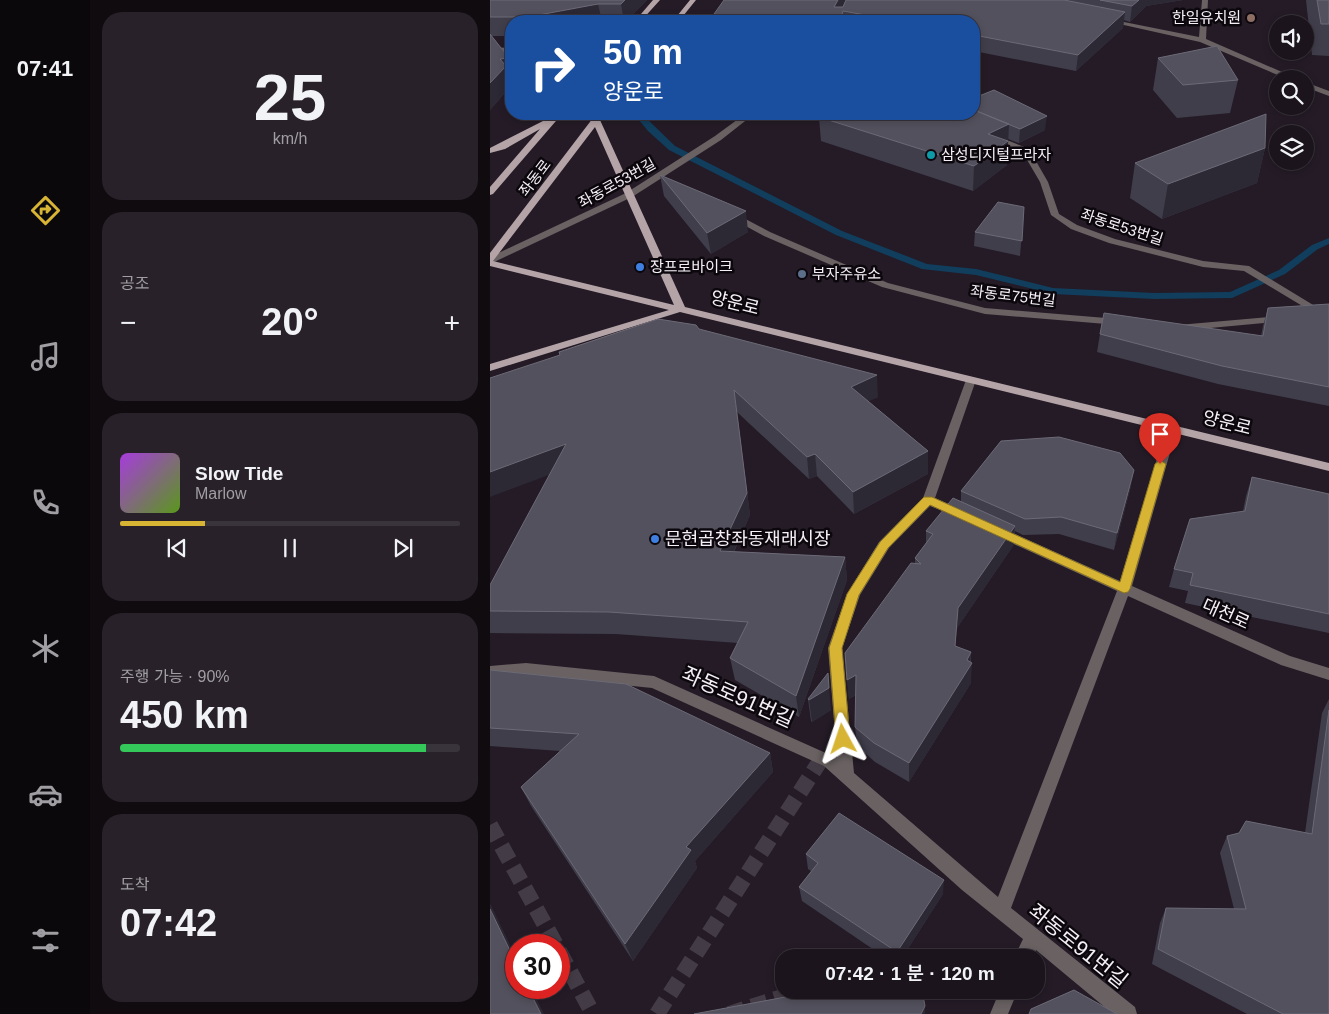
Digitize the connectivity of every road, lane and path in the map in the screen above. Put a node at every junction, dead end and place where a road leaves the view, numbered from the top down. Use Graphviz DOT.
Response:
graph roads {
  1 [pos="657,0"];
  2 [pos="693,0"];
  3 [pos="1205,0"];
  4 [pos="643,15"];
  5 [pos="681,15"];
  6 [pos="1099,19"];
  7 [pos="1202,40"];
  8 [pos="490,49"];
  9 [pos="505,50"];
  10 [pos="1273,70"];
  11 [pos="1314,88"];
  12 [pos="1329,94"];
  13 [pos="550,120"];
  14 [pos="553,120"];
  15 [pos="597,120"];
  16 [pos="600,120"];
  17 [pos="742,120"];
  18 [pos="989,136"];
  19 [pos="490,151"];
  20 [pos="490,192"];
  21 [pos="629,195"];
  22 [pos="726,211"];
  23 [pos="490,261"];
  24 [pos="681,309"];
  25 [pos="1327,315"];
  26 [pos="1306,316"];
  27 [pos="1286,318"];
  28 [pos="1130,324"];
  29 [pos="1169,327"];
  30 [pos="490,368"];
  31 [pos="971,380"];
  32 [pos="1170,428"];
  33 [pos="1329,467"];
  34 [pos="928,500"];
  35 [pos="972,520"];
  36 [pos="989,528"];
  37 [pos="1117,586"];
  38 [pos="490,672"];
  39 [pos="1329,674"];
  40 [pos="846,776"];
  41 [pos="1001,911"];
  42 [pos="1032,936"];
  43 [pos="1027,949"];
  44 [pos="1005,999"];
  45 [pos="999,1014"];
  46 [pos="1128,1014"];
  1 -- 4 [label="main road"];
  2 -- 5 [label="main road"];
  3 -- 7 [label="street"];
  6 -- 7 [label="street"];
  7 -- 10 [label="street"];
  8 -- 9 [label="street"];
  11 -- 12 [label="street"];
  13 -- 19 [label="main road"];
  14 -- 20 [label="main road, 좌동로"];
  15 -- 23 [label="main road, 좌동로"];
  16 -- 21 [label="main road"];
  17 -- 21 [label="street, 좌동로53번길"];
  18 -- 25 [label="street, 좌동로53번길"];
  21 -- 23 [label="street, 좌동로53번길"];
  21 -- 24 [label="main road"];
  22 -- 28 [label="street, 좌동로75번길"];
  23 -- 24 [label="main road, 양운로"];
  24 -- 30 [label="main road"];
  24 -- 31 [label="main road, 양운로"];
  25 -- 26 [label="street"];
  27 -- 29 [label="street"];
  31 -- 32 [label="main road, 양운로"];
  31 -- 34 [label="street"];
  32 -- 33 [label="main road, 양운로"];
  32 -- 37 [label="street, 좌동로91번길"];
  34 -- 35 [label="street"];
  34 -- 40 [label="street"];
  36 -- 37 [label="street"];
  37 -- 39 [label="street, 대천로"];
  37 -- 41 [label="street, 좌동로91번길"];
  38 -- 40 [label="street, 좌동로91번길"];
  40 -- 41 [label="street, 좌동로91번길"];
  41 -- 42 [label="street, 좌동로91번길"];
  42 -- 43 [label="street"];
  42 -- 46 [label="street, 좌동로91번길"];
  44 -- 45 [label="street"];
}
